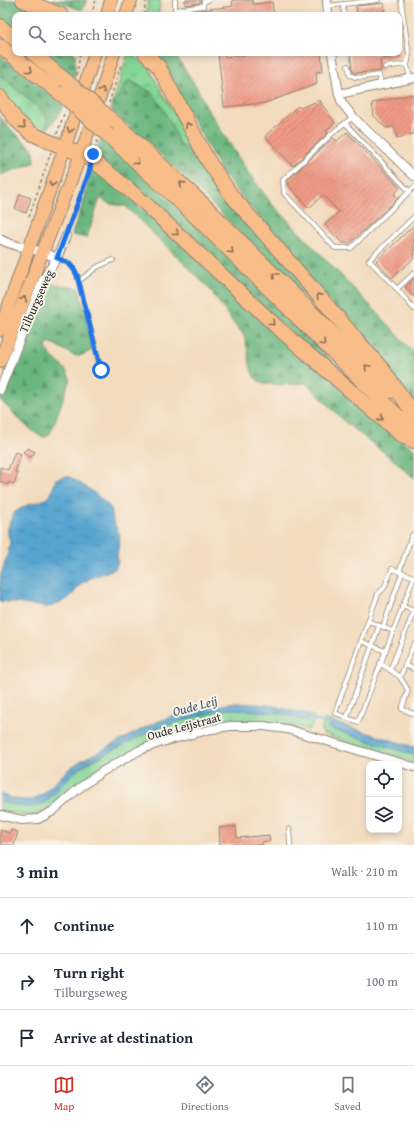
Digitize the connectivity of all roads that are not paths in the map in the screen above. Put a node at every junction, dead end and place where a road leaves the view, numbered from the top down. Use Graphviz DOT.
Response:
graph roads {
  1 [pos="23,0"];
  2 [pos="111,0"];
  3 [pos="131,0"];
  4 [pos="175,0"];
  5 [pos="209,0"];
  6 [pos="378,0"];
  7 [pos="401,0"];
  8 [pos="327,3"];
  9 [pos="343,4"];
  10 [pos="53,12"];
  11 [pos="107,12"];
  12 [pos="127,12"];
  13 [pos="344,12"];
  14 [pos="0,26"];
  15 [pos="12,36"];
  16 [pos="0,46"];
  17 [pos="12,55"];
  18 [pos="13,56"];
  19 [pos="38,56"];
  20 [pos="94,56"];
  21 [pos="148,56"];
  22 [pos="333,56"];
  23 [pos="118,57"];
  24 [pos="407,64"];
  25 [pos="348,66"];
  26 [pos="385,67"];
  27 [pos="412,78"];
  28 [pos="381,85"];
  29 [pos="339,94"];
  30 [pos="0,97"];
  31 [pos="353,117"];
  32 [pos="345,123"];
  33 [pos="59,145"];
  34 [pos="87,157"];
  35 [pos="414,176"];
  36 [pos="414,187"];
  37 [pos="409,191"];
  38 [pos="414,217"];
  39 [pos="66,236"];
  40 [pos="0,239"];
  41 [pos="29,248"];
  42 [pos="43,252"];
  43 [pos="57,258"];
  44 [pos="113,260"];
  45 [pos="414,273"];
  46 [pos="79,281"];
  47 [pos="397,289"];
  48 [pos="414,309"];
  49 [pos="0,330"];
  50 [pos="0,361"];
  51 [pos="101,370"];
  52 [pos="0,390"];
  53 [pos="414,414"];
  54 [pos="414,432"];
  55 [pos="414,441"];
  56 [pos="412,535"];
  57 [pos="400,572"];
  58 [pos="414,577"];
  59 [pos="402,606"];
  60 [pos="414,611"];
  61 [pos="368,621"];
  62 [pos="381,626"];
  63 [pos="393,631"];
  64 [pos="361,641"];
  65 [pos="414,644"];
  66 [pos="372,646"];
  67 [pos="385,651"];
  68 [pos="380,663"];
  69 [pos="405,665"];
  70 [pos="414,668"];
  71 [pos="390,670"];
  72 [pos="400,677"];
  73 [pos="414,714"];
  74 [pos="347,717"];
  75 [pos="414,767"];
  76 [pos="0,815"];
  77 [pos="289,829"];
  78 [pos="290,845"];
  1 -- 10 [label="highway"];
  2 -- 11 [label="main road"];
  3 -- 12 [label="main road"];
  4 -- 5 [label="lane"];
  6 -- 9 [label="lane"];
  7 -- 24 [label="lane"];
  8 -- 9 [label="lane"];
  9 -- 13 [label="lane"];
  14 -- 15 [label="highway"];
  16 -- 17 [label="highway, one-way, bridge"];
  18 -- 54 [label="highway, one-way, bridge"];
  53 -- 19 [label="highway, one-way, bridge"];
  20 -- 33 [label="main road, Tilburgseweg, one-way"];
  53 -- 21 [label="highway, one-way"];
  22 -- 29 [label="street"];
  34 -- 23 [label="main road, Tilburgseweg, one-way"];
  24 -- 26 [label="lane"];
  24 -- 27 [label="lane"];
  25 -- 28 [label="lane"];
  27 -- 28 [label="street"];
  28 -- 29 [label="street"];
  29 -- 31 [label="street"];
  30 -- 33 [label="highway, one-way"];
  31 -- 32 [label="lane"];
  31 -- 35 [label="street"];
  32 -- 37 [label="lane"];
  32 -- 37 [label="lane"];
  33 -- 34 [label="highway"];
  33 -- 41 [label="main road, Tilburgseweg, one-way"];
  34 -- 42 [label="main road, Tilburgseweg"];
  34 -- 55 [label="highway, one-way"];
  36 -- 37 [label="lane"];
  38 -- 47 [label="lane"];
  39 -- 43 [label="street, Tilburgseweg"];
  40 -- 41 [label="street"];
  41 -- 42 [label="street"];
  41 -- 49 [label="main road, Tilburgseweg"];
  42 -- 43 [label="street"];
  50 -- 42 [label="main road, Tilburgseweg, one-way"];
  43 -- 46 [label="lane"];
  43 -- 52 [label="street, Tilburgseweg"];
  44 -- 46 [label="lane"];
  45 -- 47 [label="lane"];
  46 -- 51 [label="lane"];
  47 -- 48 [label="lane"];
  56 -- 57 [label="lane"];
  57 -- 58 [label="lane"];
  57 -- 61 [label="lane"];
  57 -- 62 [label="lane"];
  58 -- 59 [label="lane"];
  59 -- 60 [label="lane"];
  59 -- 63 [label="lane"];
  60 -- 71 [label="lane"];
  61 -- 62 [label="lane"];
  61 -- 64 [label="lane"];
  62 -- 63 [label="lane"];
  62 -- 66 [label="lane"];
  63 -- 67 [label="lane"];
  64 -- 66 [label="lane"];
  64 -- 74 [label="lane"];
  65 -- 69 [label="lane"];
  66 -- 67 [label="lane"];
  66 -- 74 [label="lane"];
  67 -- 68 [label="lane"];
  68 -- 71 [label="lane"];
  68 -- 74 [label="lane"];
  69 -- 70 [label="lane"];
  69 -- 72 [label="lane"];
  71 -- 72 [label="lane"];
  72 -- 73 [label="lane"];
  75 -- 76 [label="street, Oude Leijstraat"];
  77 -- 78 [label="lane"];
}
